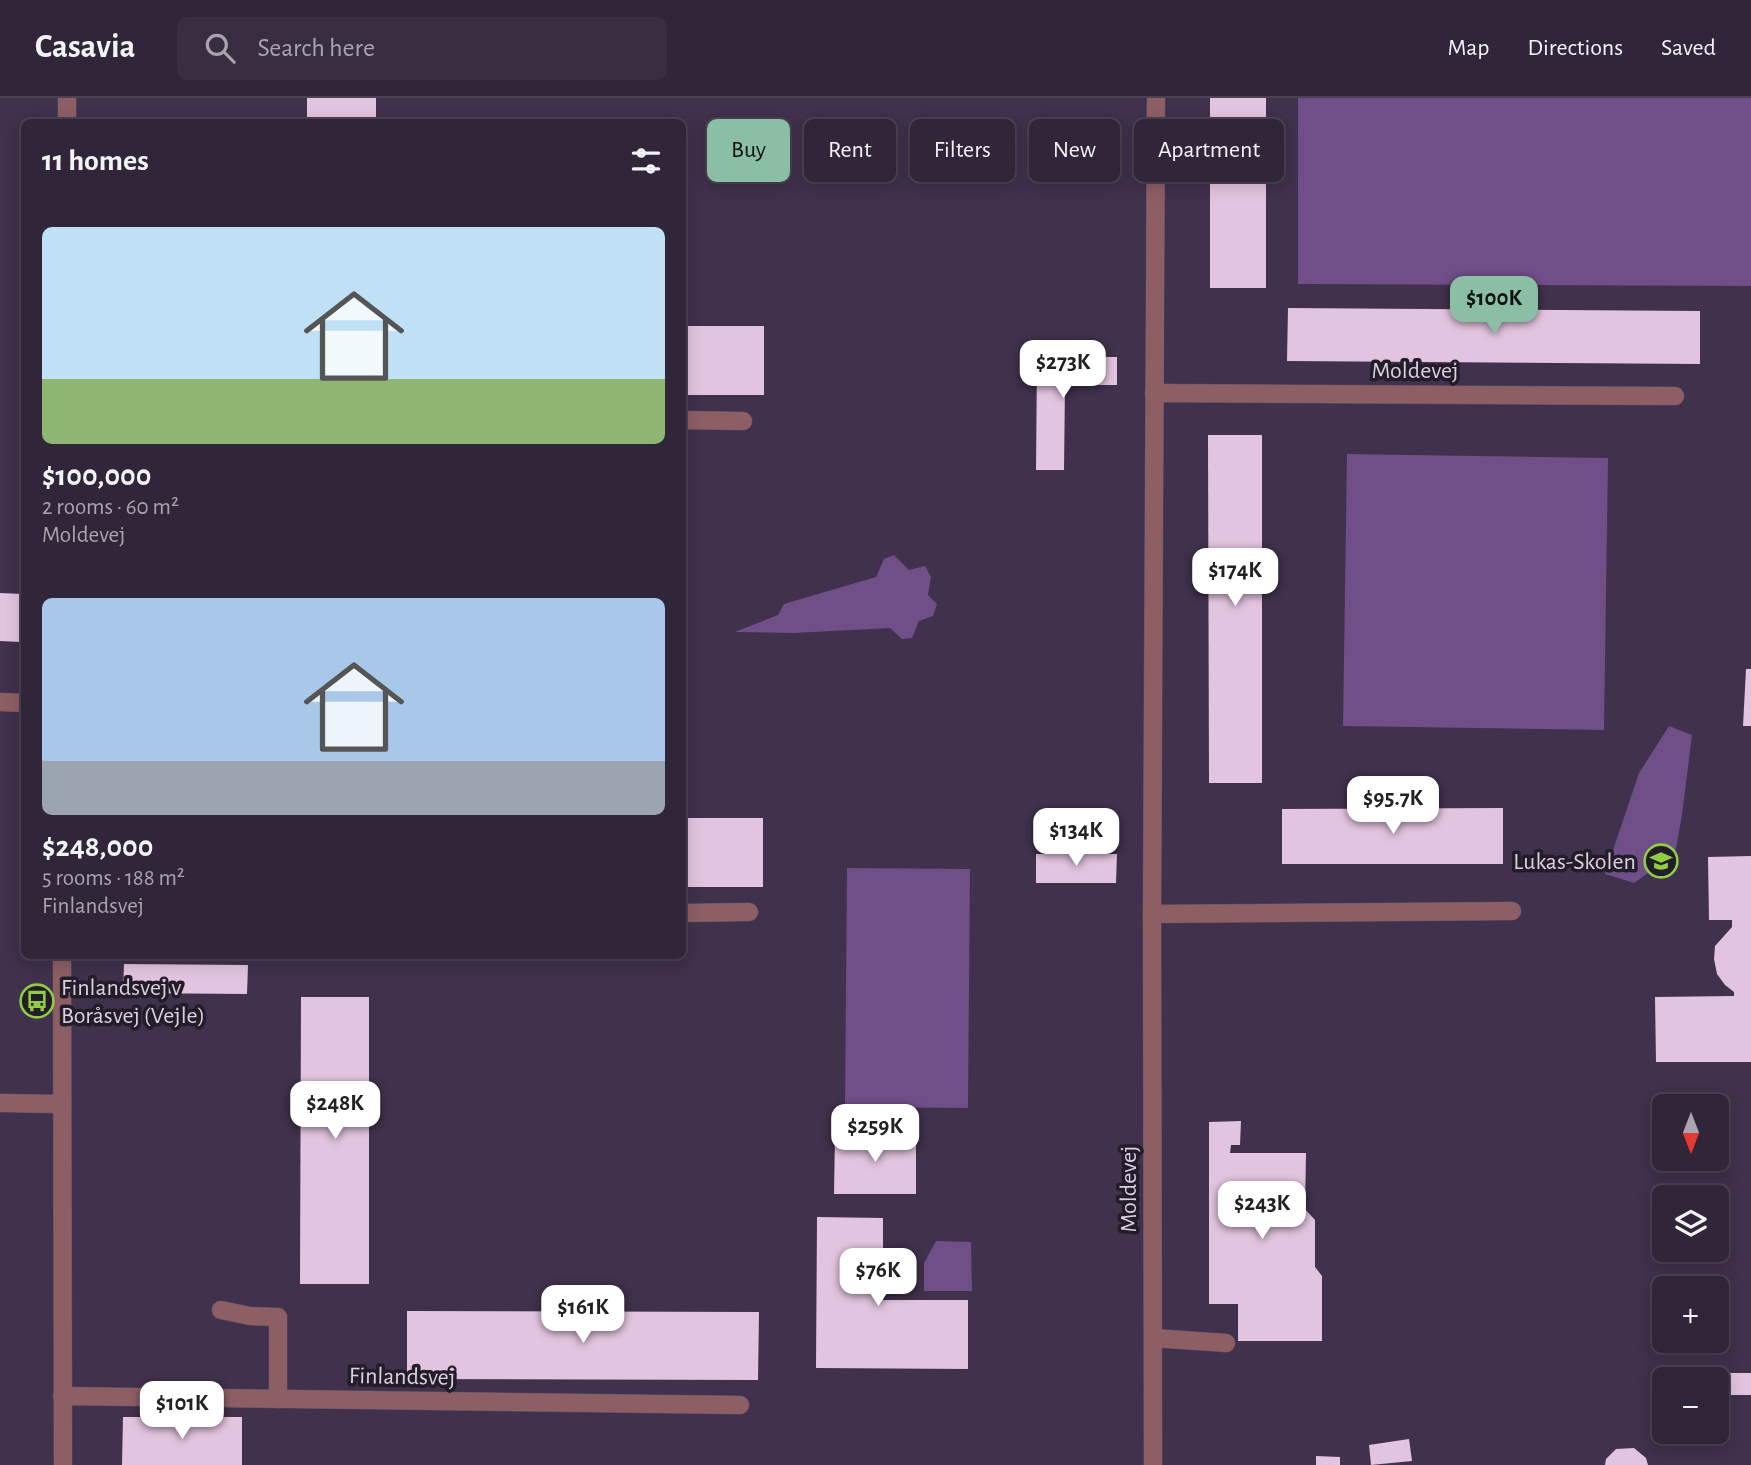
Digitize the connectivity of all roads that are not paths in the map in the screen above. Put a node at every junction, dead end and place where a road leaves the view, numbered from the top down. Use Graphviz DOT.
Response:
graph roads {
  1 [pos="67,98"];
  2 [pos="1156,98"];
  3 [pos="67,119"];
  4 [pos="1154,393"];
  5 [pos="1675,396"];
  6 [pos="686,420"];
  7 [pos="743,421"];
  8 [pos="0,702"];
  9 [pos="21,703"];
  10 [pos="1512,911"];
  11 [pos="749,912"];
  12 [pos="686,913"];
  13 [pos="1152,914"];
  14 [pos="62,959"];
  15 [pos="0,1103"];
  16 [pos="61,1104"];
  17 [pos="221,1310"];
  18 [pos="1153,1338"];
  19 [pos="1226,1343"];
  20 [pos="62,1396"];
  21 [pos="278,1399"];
  22 [pos="740,1405"];
  23 [pos="63,1465"];
  24 [pos="1153,1465"];
  1 -- 3 [label="street"];
  2 -- 4 [label="street, Moldevej"];
  4 -- 5 [label="street, Moldevej"];
  4 -- 13 [label="street, Moldevej"];
  6 -- 7 [label="street"];
  8 -- 9 [label="street"];
  10 -- 13 [label="street"];
  11 -- 12 [label="street"];
  13 -- 18 [label="street, Moldevej"];
  14 -- 16 [label="street"];
  15 -- 16 [label="street"];
  16 -- 20 [label="street"];
  17 -- 21 [label="street"];
  18 -- 19 [label="street"];
  18 -- 24 [label="street, Moldevej"];
  20 -- 21 [label="street, Finlandsvej"];
  20 -- 23 [label="street"];
  21 -- 22 [label="street, Finlandsvej"];
}
